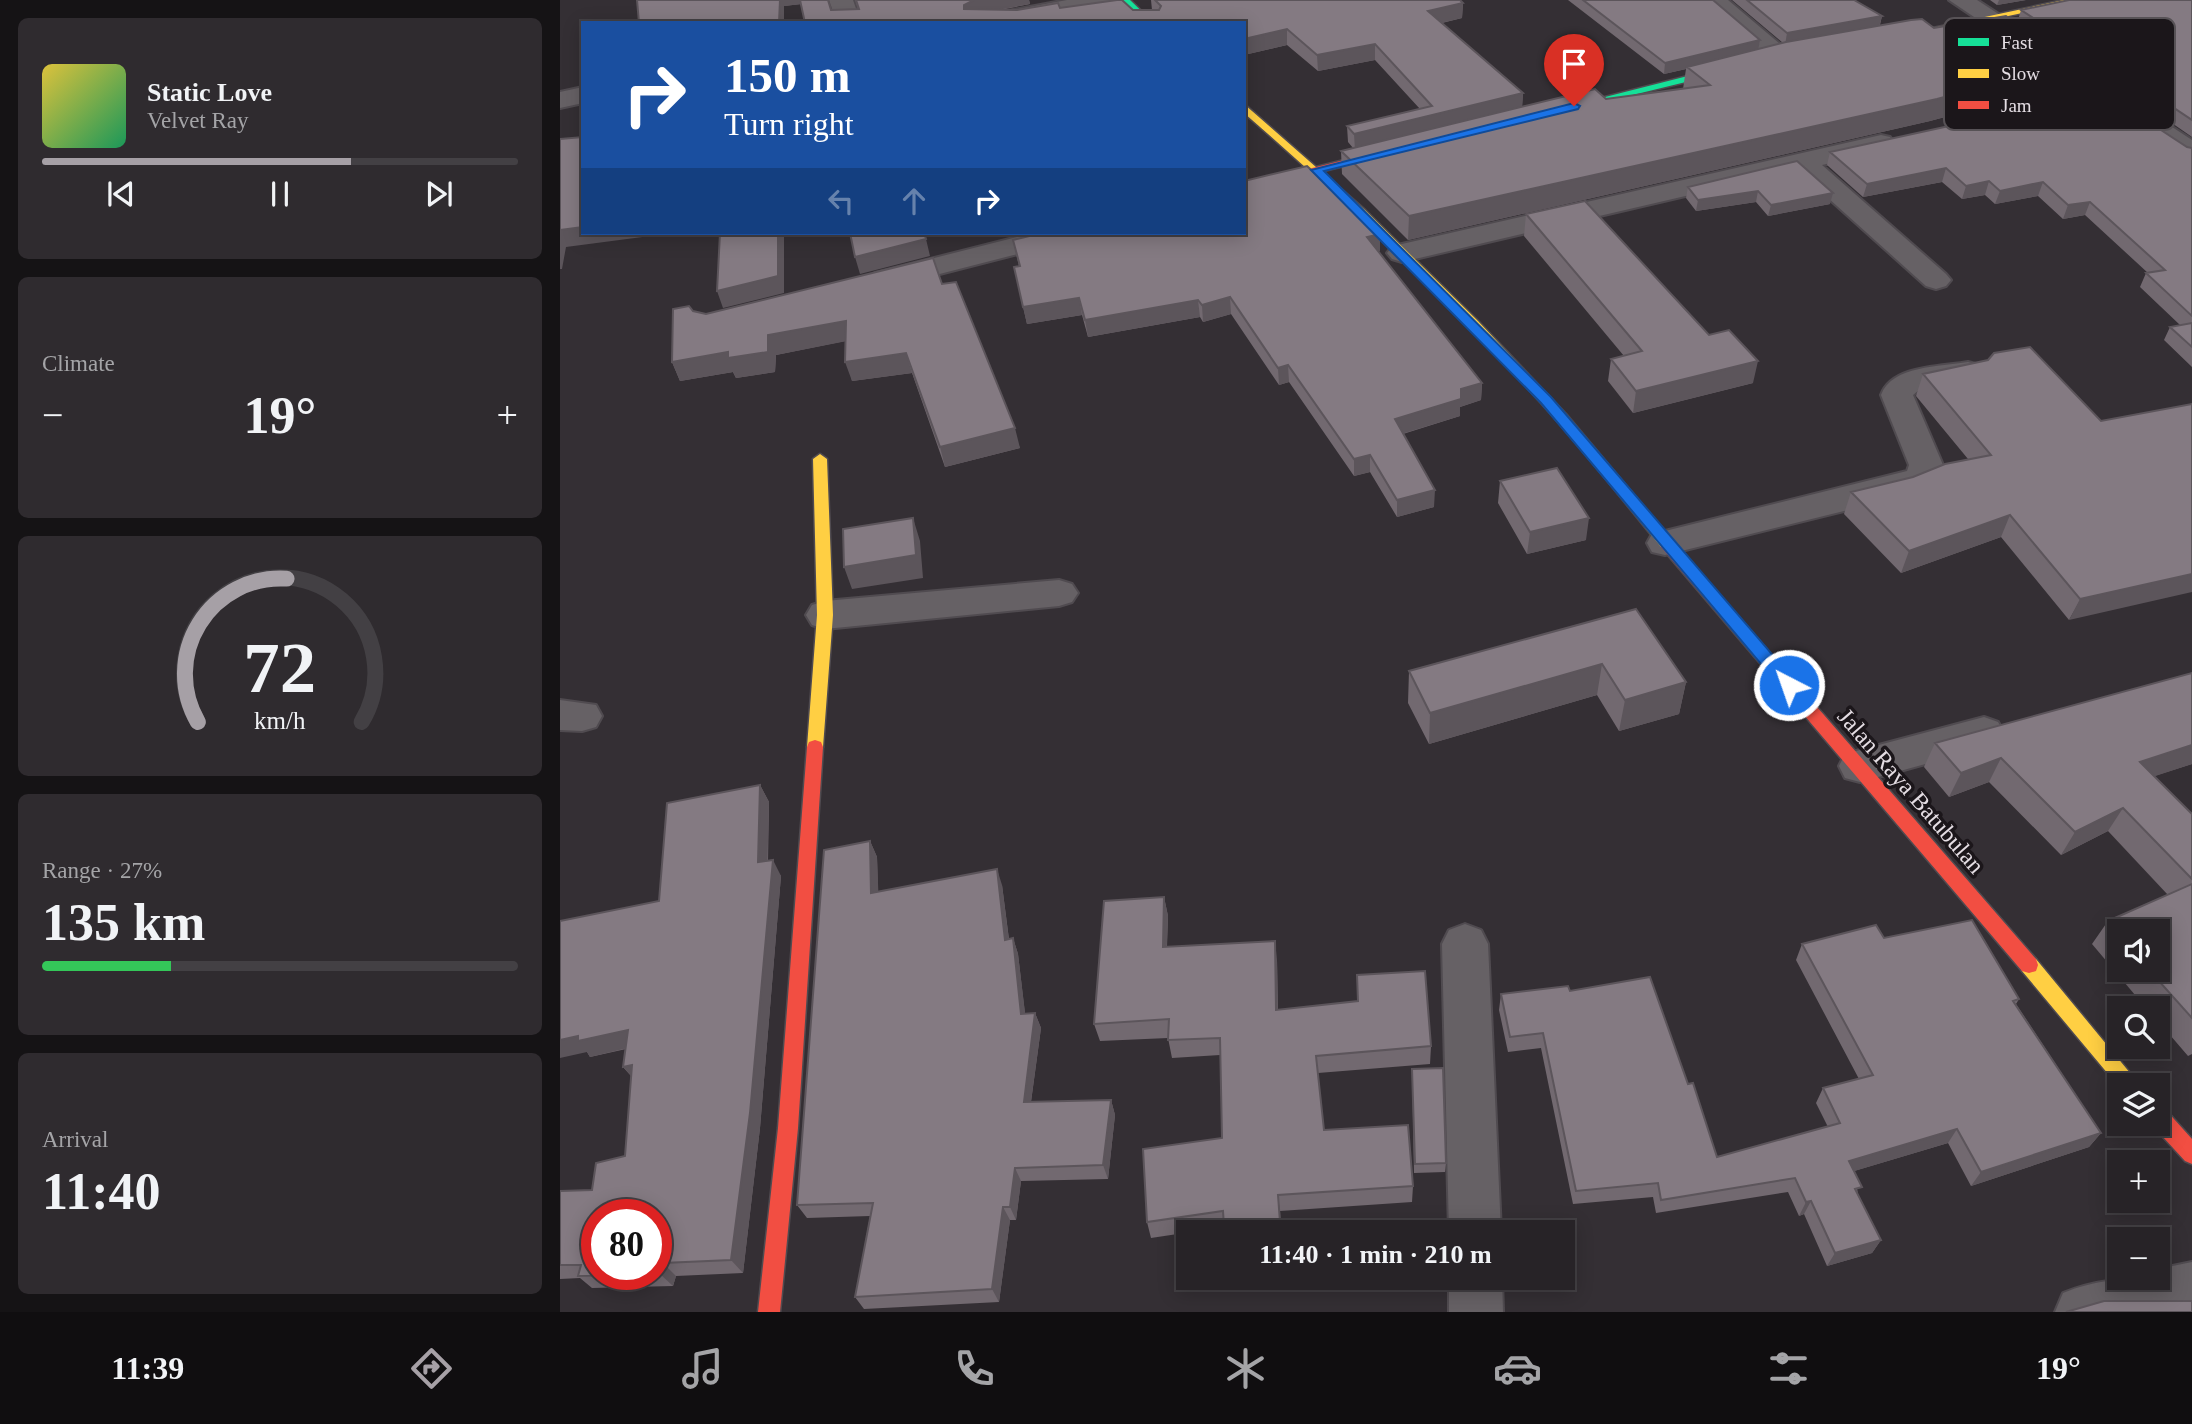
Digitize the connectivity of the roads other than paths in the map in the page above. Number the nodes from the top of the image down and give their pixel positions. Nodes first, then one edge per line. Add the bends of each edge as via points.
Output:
1 (841, 0) edge
2 (1105, 0) edge
3 (1124, 0) edge
4 (1714, 0) edge
5 (1961, 0) edge
6 (2078, 0) edge
7 (1992, 18) joint
8 (848, 21) edge
9 (992, 21) edge
10 (1147, 21) edge
11 (1944, 27) edge
12 (1926, 30) edge
13 (1788, 54) joint
14 (581, 95) edge
15 (560, 100) edge
16 (1246, 109) edge
17 (1541, 115) edge
18 (2168, 130) edge
19 (2163, 131) joint
20 (1909, 137) edge
21 (1407, 148) edge
22 (2192, 152) edge
23 (1802, 161) junction
24 (1317, 170) junction
25 (1246, 188) edge
26 (1058, 235) edge
27 (1402, 253) junction
28 (1936, 280) dead end
29 (857, 286) edge
30 (1968, 372) edge
31 (820, 459) dead end
32 (1665, 543) junction
33 (1059, 593) dead end
34 (825, 615) junction
35 (2019, 723) edge
36 (1860, 766) junction
37 (1465, 944) dead end
38 (2120, 1073) edge
39 (2170, 1129) edge
40 (2192, 1154) edge
41 (1475, 1220) edge
42 (2192, 1289) edge
43 (1476, 1290) edge
44 (769, 1312) edge
45 (1476, 1312) edge
46 (2082, 1312) edge

1 - 8 street
2 - 9 street
3 - 10 main road
4 - 13 street
5 - 7 street
6 - 7 main road
11 - 12 main road
13 - 17 main road
14 - 15 street
16 - 24 main road, Jalan Raya Batubulan
18 - 19 street
19 - 22 street
20 - 23 street
21 - 24 main road
23 - 27 street
23 - 28 street
24 - 25 main road
24 - 27 main road, Jalan Raya Batubulan
26 - 29 street
27 - 32 main road, Jalan Raya Batubulan via 1546,400
30 - 32 street via 1900,387 1897,395 1926,465 1922,478
31 - 34 main road
32 - 36 main road, Jalan Raya Batubulan
33 - 34 street
34 - 44 main road via 788,1128
35 - 36 street
36 - 38 main road, Jalan Raya Batubulan
37 - 41 street
39 - 40 main road
42 - 46 street
43 - 45 street

